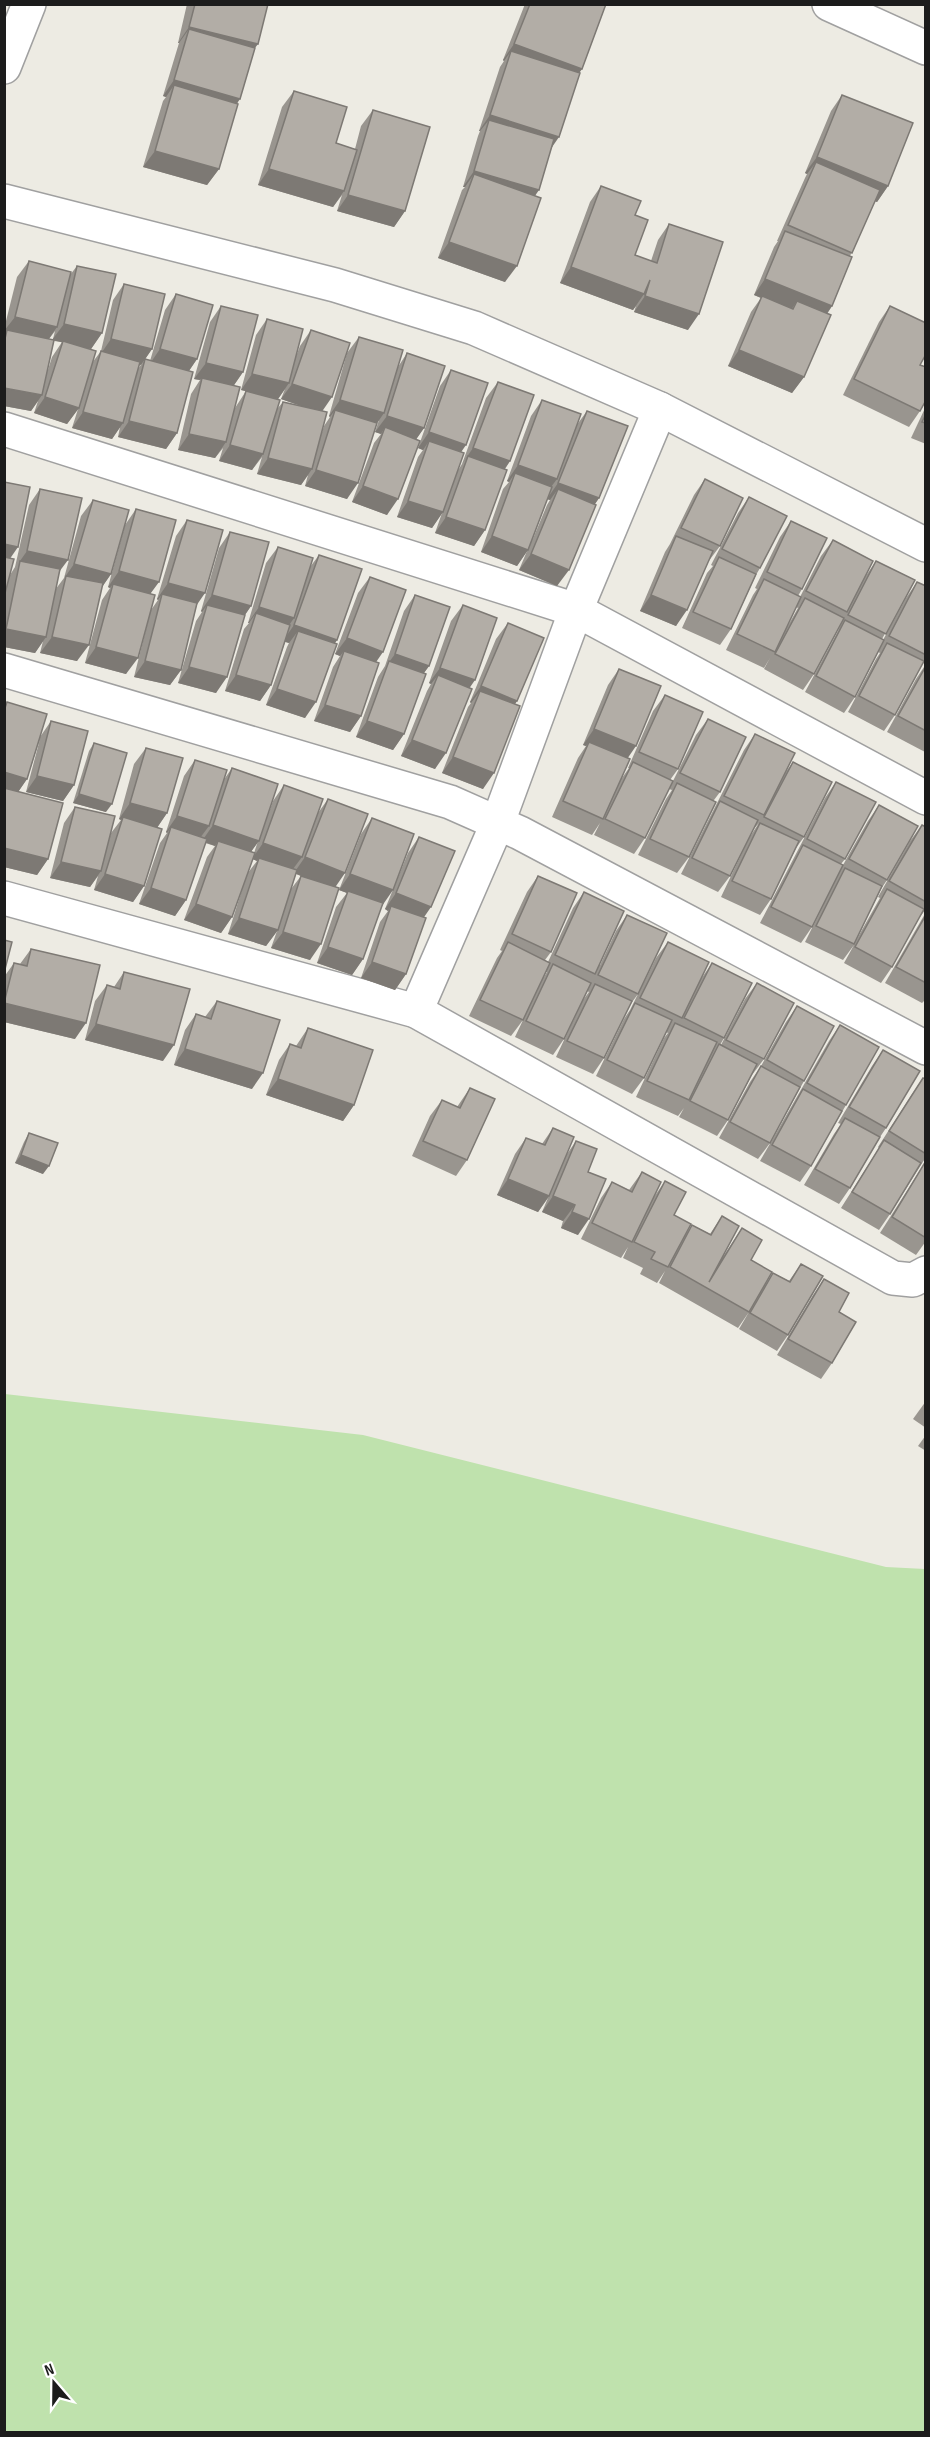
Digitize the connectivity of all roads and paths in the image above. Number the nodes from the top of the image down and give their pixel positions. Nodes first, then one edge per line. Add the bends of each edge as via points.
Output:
1 (29, 4) edge
2 (829, 4) edge
3 (926, 48) edge
4 (4, 67) edge
5 (4, 201) edge
6 (660, 409) junction
7 (4, 429) edge
8 (926, 545) edge
9 (576, 609) junction
10 (4, 670) edge
11 (926, 798) edge
12 (498, 822) junction
13 (4, 898) edge
14 (416, 1011) junction
15 (926, 1048) edge
16 (926, 1274) edge

1 - 4 street
2 - 3 street
5 - 6 street via 334,285 474,328
6 - 8 street
6 - 9 street
7 - 9 street
9 - 11 street
9 - 12 street
10 - 12 street via 450,802
12 - 14 street
12 - 15 street
13 - 14 street
14 - 16 street via 892,1278 914,1280

